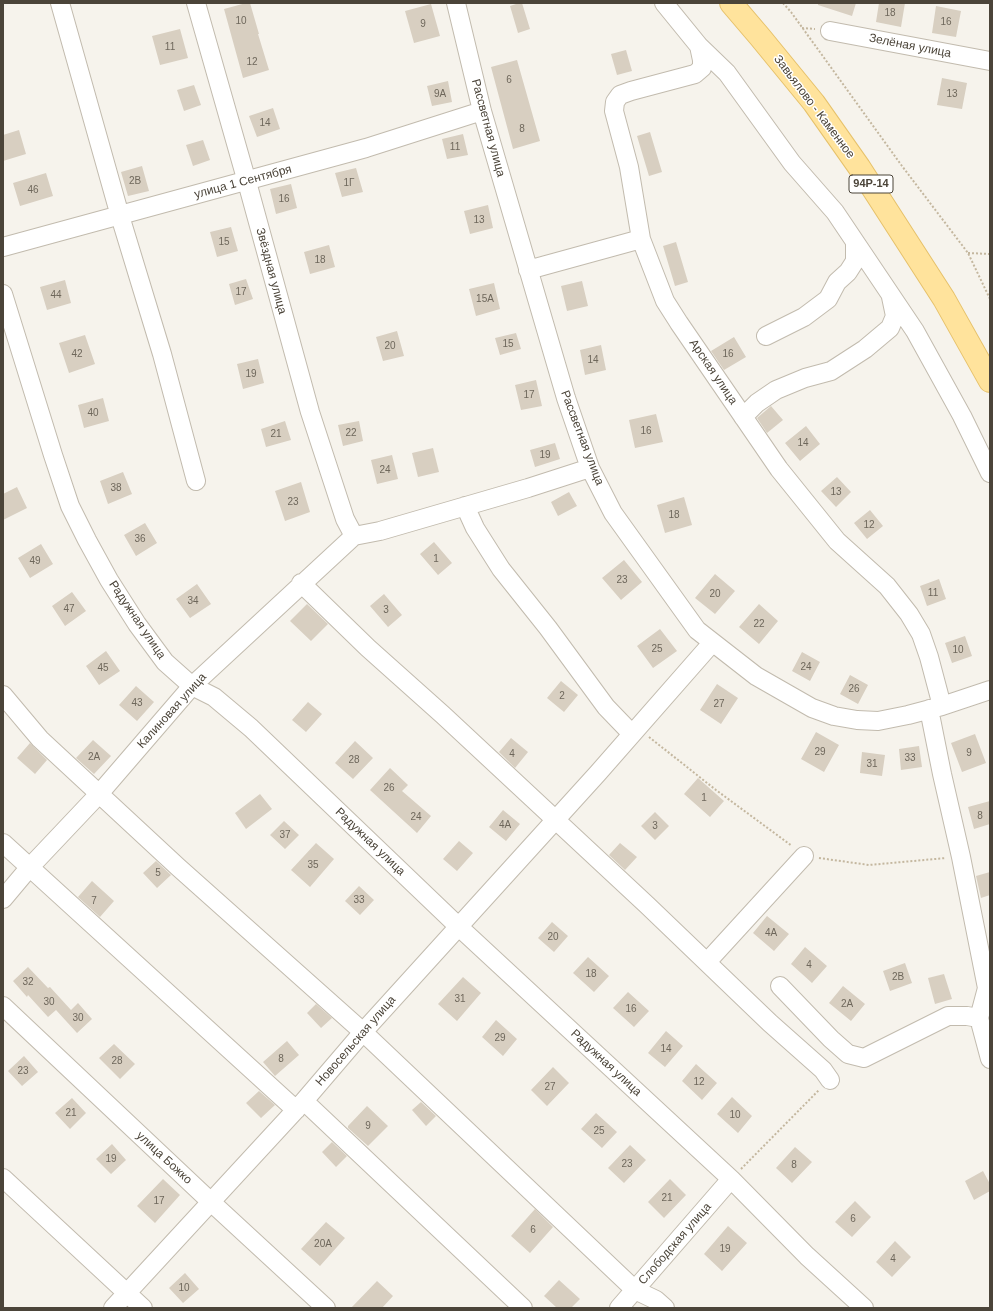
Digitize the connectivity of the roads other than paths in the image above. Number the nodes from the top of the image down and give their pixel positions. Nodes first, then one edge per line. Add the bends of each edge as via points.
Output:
1 (60, 3) edge
2 (196, 3) edge
3 (456, 3) edge
4 (664, 3) edge
5 (730, 3) edge
6 (830, 31) dead end
7 (699, 46) junction
8 (990, 61) edge
9 (482, 111) junction
10 (247, 182) junction
11 (120, 216) junction
12 (641, 238) junction
13 (855, 242) junction
14 (3, 247) edge
15 (528, 270) junction
16 (3, 294) edge
17 (890, 294) junction
18 (766, 336) dead end
19 (990, 381) edge
20 (743, 416) junction
21 (590, 468) junction
22 (990, 473) edge
23 (196, 481) dead end
24 (465, 506) junction
25 (354, 536) junction
26 (302, 583) junction
27 (712, 643) junction
28 (192, 686) junction
29 (990, 690) edge
30 (3, 695) edge
31 (935, 707) junction
32 (634, 732) junction
33 (99, 794) junction
34 (556, 820) junction
35 (3, 843) edge
36 (804, 856) road end
37 (29, 868) junction
38 (3, 899) edge
39 (459, 927) junction
40 (707, 962) junction
41 (780, 986) dead end
42 (3, 1006) edge
43 (984, 1007) edge
44 (363, 1032) junction
45 (990, 1059) edge
46 (830, 1080) road end
47 (300, 1105) junction
48 (3, 1178) edge
49 (731, 1179) junction
50 (211, 1202) junction
51 (635, 1290) junction
52 (127, 1294) junction
53 (113, 1308) edge
54 (143, 1308) edge
55 (326, 1308) edge
56 (523, 1308) edge
57 (619, 1308) edge
58 (665, 1308) edge
59 (864, 1308) edge

1 - 11 street
2 - 10 street, Звёздная улица
3 - 9 street, Рассветная улица
4 - 7 street
5 - 19 main road, Завьялово - Каменное / 94Р-14 via 814,104 859,167 944,299
6 - 8 street, Зелёная улица
7 - 12 street, Арская улица via 702,68 695,74 620,95 615,102 614,111 628,167
7 - 13 street via 726,73 792,164 835,212
9 - 10 street, улица 1 Сентября
9 - 15 street, Рассветная улица
10 - 11 street, улица 1 Сентября
10 - 25 street, Звёздная улица via 310,412 345,519
11 - 14 street, улица 1 Сентября
11 - 23 street via 162,354
12 - 15 street
12 - 20 street, Арская улица via 665,301
13 - 17 street
13 - 18 street via 855,261 837,282 828,299 804,317
15 - 21 street, Рассветная улица
16 - 28 street, Радужная улица via 53,455 74,512 109,580 137,624 165,662
17 - 20 street via 895,316 890,328 831,371 776,390
17 - 22 street via 915,331
20 - 31 street, Арская улица via 780,469 837,540 887,586 910,614 929,657
21 - 24 street
21 - 27 street, Рассветная улица via 613,513 697,630
24 - 25 street
24 - 32 street via 475,528 501,569 606,707
25 - 26 street, Калиновая улица
26 - 28 street, Калиновая улица
26 - 34 street via 368,648
27 - 31 street, Рассветная улица via 756,676 812,708 834,716 878,721
27 - 32 street, Новосельская улица
28 - 33 street, Калиновая улица
28 - 39 street, Радужная улица via 214,697 251,728
29 - 31 street, Рассветная улица
30 - 33 street via 40,739
31 - 43 street, Арская улица via 942,774 987,988
32 - 34 street, Новосельская улица
33 - 37 street, Калиновая улица
33 - 44 street
34 - 39 street, Новосельская улица
34 - 40 street
35 - 37 street
36 - 40 street
37 - 38 street, Калиновая улица
37 - 47 street
39 - 44 street, Новосельская улица
39 - 49 street, Радужная улица
40 - 46 street via 823,1070
41 - 43 street via 848,1054 864,1058 948,1016 967,1016
42 - 50 street, улица Божко
43 - 45 street
44 - 47 street, Новосельская улица
44 - 51 street
47 - 50 street, Новосельская улица
47 - 56 street
48 - 52 street
49 - 51 street, Слободская улица
49 - 59 street, Радужная улица via 807,1256
50 - 52 street, Новосельская улица
50 - 55 street, улица Божко
51 - 57 street, Слободская улица
51 - 58 street via 656,1300
52 - 53 street, Новосельская улица
52 - 54 street

